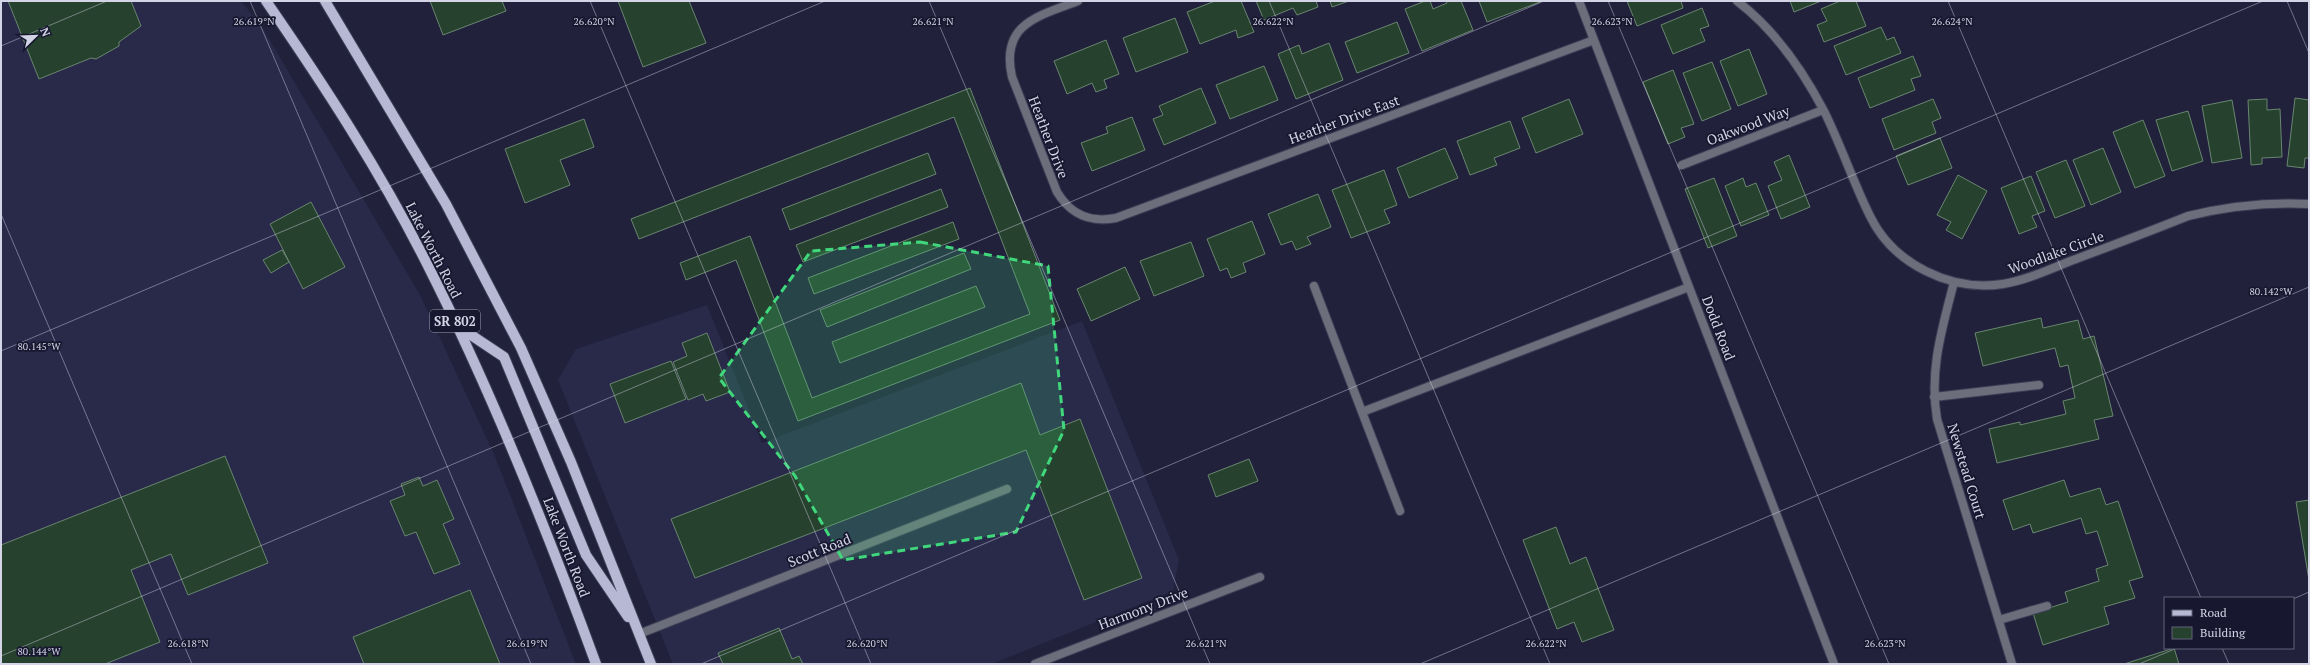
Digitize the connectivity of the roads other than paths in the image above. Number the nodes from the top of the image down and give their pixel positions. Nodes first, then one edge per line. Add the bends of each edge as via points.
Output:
1 (266, 1) edge
2 (325, 1) edge
3 (1078, 1) edge
4 (1579, 1) edge
5 (1737, 1) edge
6 (1594, 40) junction
7 (1823, 110) junction
8 (1682, 165) dead end
9 (2309, 204) edge
10 (1103, 220) joint
11 (1954, 282) junction
12 (1314, 286) dead end
13 (1689, 287) junction
14 (457, 326) junction
15 (2039, 385) dead end
16 (1934, 397) junction
17 (1362, 412) junction
18 (1007, 489) dead end
19 (1400, 511) dead end
20 (1260, 577) dead end
21 (2047, 606) dead end
22 (1999, 620) junction
23 (639, 634) junction
24 (596, 664) edge
25 (651, 664) edge
26 (1035, 664) edge
27 (1834, 664) edge
28 (2012, 664) edge

1 - 14 main road, Lake Worth Road / SR 802 via 375,169 426,261
2 - 23 main road, SR 802 via 446,204 521,348 573,468
3 - 10 street, Heather Drive via 1036,16 1024,24 1010,49 1009,64 1057,192 1064,204 1075,214 1088,219
4 - 6 street, Dodd Road
5 - 7 street, Woodlake Circle via 1767,28 1788,54
6 - 10 street, Heather Drive East via 1124,215
6 - 13 street, Dodd Road
7 - 8 street, Oakwood Way
7 - 11 street, Woodlake Circle via 1878,229 1897,252 1921,269
9 - 11 street, Woodlake Circle via 2268,202 2215,209 2188,216 2016,281 1987,285
11 - 16 street, Newstead Court via 1935,363
12 - 17 street
13 - 17 street
13 - 27 street, Dodd Road
14 - 23 main road via 504,357 586,555
14 - 24 main road, Lake Worth Road / SR 802 via 485,383 528,483
15 - 16 street
16 - 22 street, Newstead Court via 1937,419
17 - 19 street
18 - 23 street, Scott Road
20 - 26 street, Harmony Drive
21 - 22 street
22 - 28 street, Newstead Court
23 - 25 main road, SR 802

